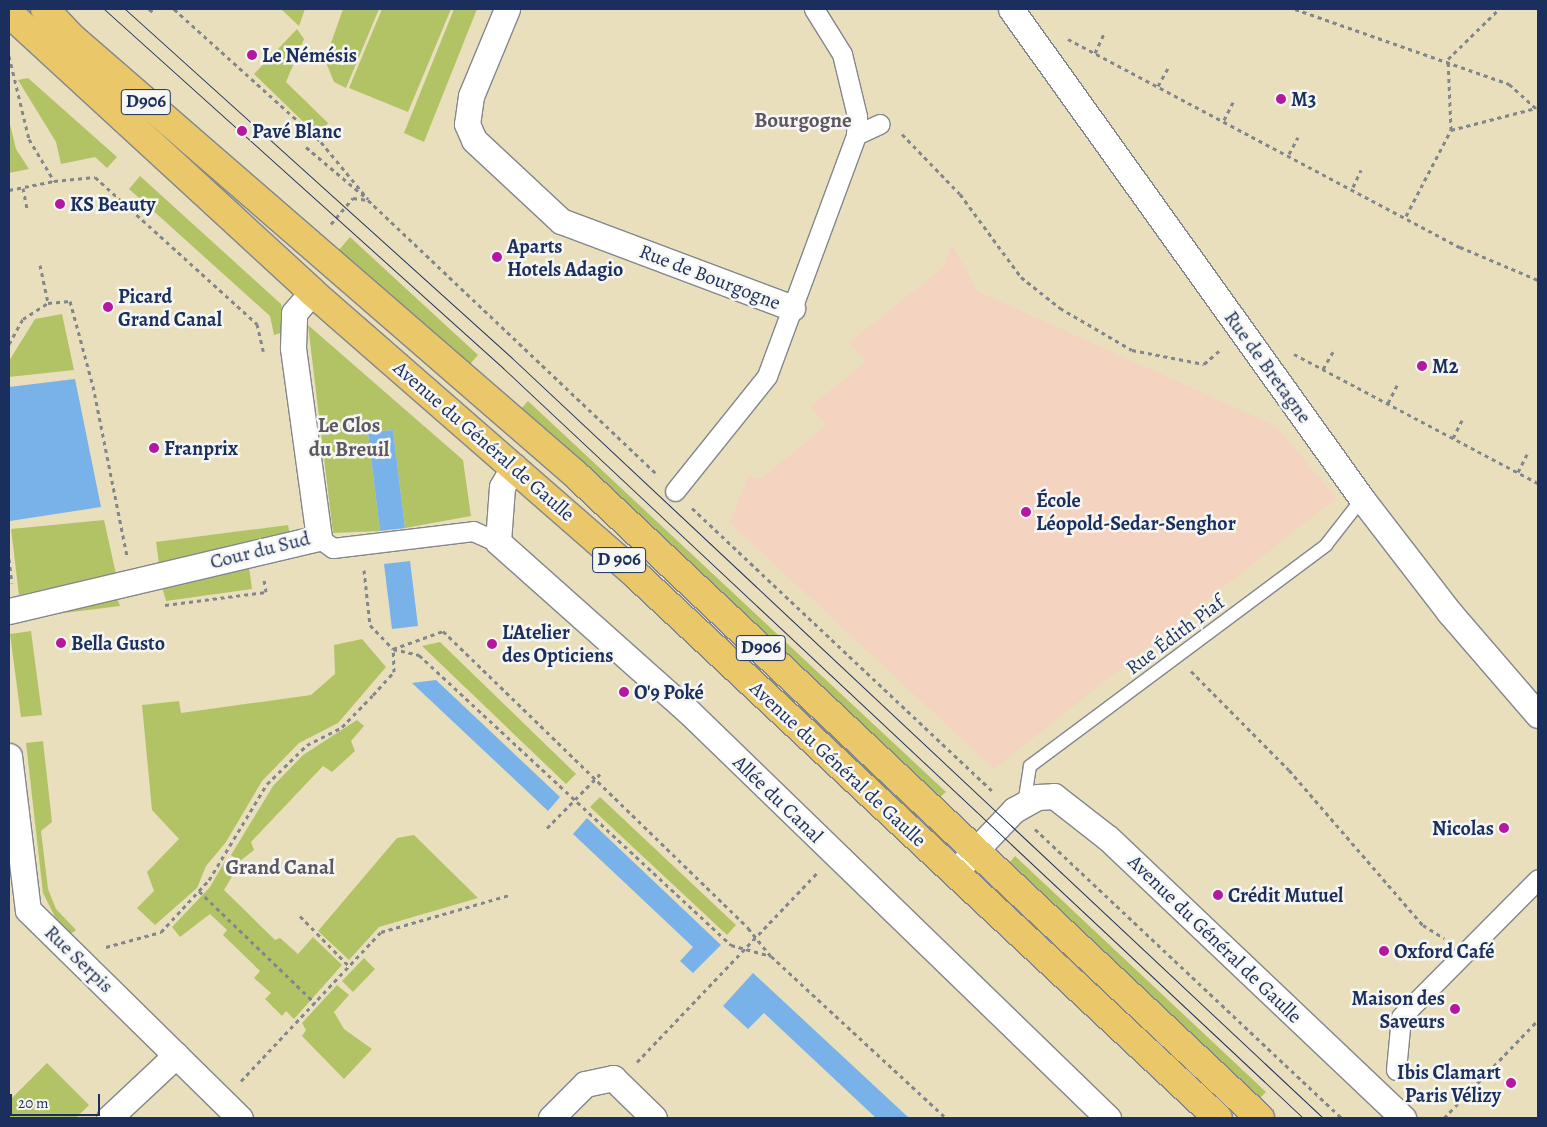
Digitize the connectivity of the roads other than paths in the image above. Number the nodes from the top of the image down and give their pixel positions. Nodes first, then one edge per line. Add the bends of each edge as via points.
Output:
1 (45, 9) edge
2 (507, 9) edge
3 (814, 9) edge
4 (1011, 9) edge
5 (9, 13) edge
6 (880, 124) road end
7 (856, 135) junction
8 (312, 292) junction
9 (792, 308) junction
10 (514, 466) junction
11 (675, 491) road end
12 (1362, 499) junction
13 (319, 538) junction
14 (498, 542) junction
15 (11, 602) edge
16 (1538, 715) edge
17 (9, 756) edge
18 (1019, 807) junction
19 (976, 850) junction
20 (954, 874) junction
21 (1538, 879) edge
22 (176, 1055) junction
23 (1396, 1070) dead end
24 (109, 1118) edge
25 (240, 1118) edge
26 (551, 1118) edge
27 (654, 1118) edge
28 (1108, 1118) edge
29 (1218, 1118) edge
30 (1260, 1118) edge
31 (1403, 1118) edge

1 - 19 main road, Avenue du Général de Gaulle / D906 via 69,35 576,474
2 - 9 street, Rue de Bourgogne via 471,96 467,124 474,140 561,221
3 - 7 street via 842,54 857,116
4 - 12 street, Rue de Bretagne
5 - 8 main road, Avenue du Général de Gaulle / D 906
6 - 7 street
7 - 9 street
8 - 10 main road, Avenue du Général de Gaulle / D 906
8 - 13 street, Cour du Sud via 294,313 294,348
9 - 11 street via 766,376
10 - 14 street via 502,487
10 - 20 main road, Avenue du Général de Gaulle / D 906
12 - 16 street, Rue de Bretagne via 1449,612
12 - 18 lane, Rue Édith Piaf via 1326,545 1030,766
13 - 14 street via 333,548 473,530
13 - 15 street, Cour du Sud via 131,580
14 - 28 street, Allée du Canal via 688,711
17 - 22 street, Rue Serpis via 28,910
18 - 19 street
18 - 31 street, Avenue du Général de Gaulle via 1054,796 1087,818
19 - 20 street
19 - 30 main road, Avenue du Général de Gaulle / D906
20 - 29 main road, Avenue du Général de Gaulle / D 906
21 - 23 street via 1400,1017
22 - 24 street
22 - 25 street, Rue Serpis
26 - 27 street via 585,1084 613,1078

